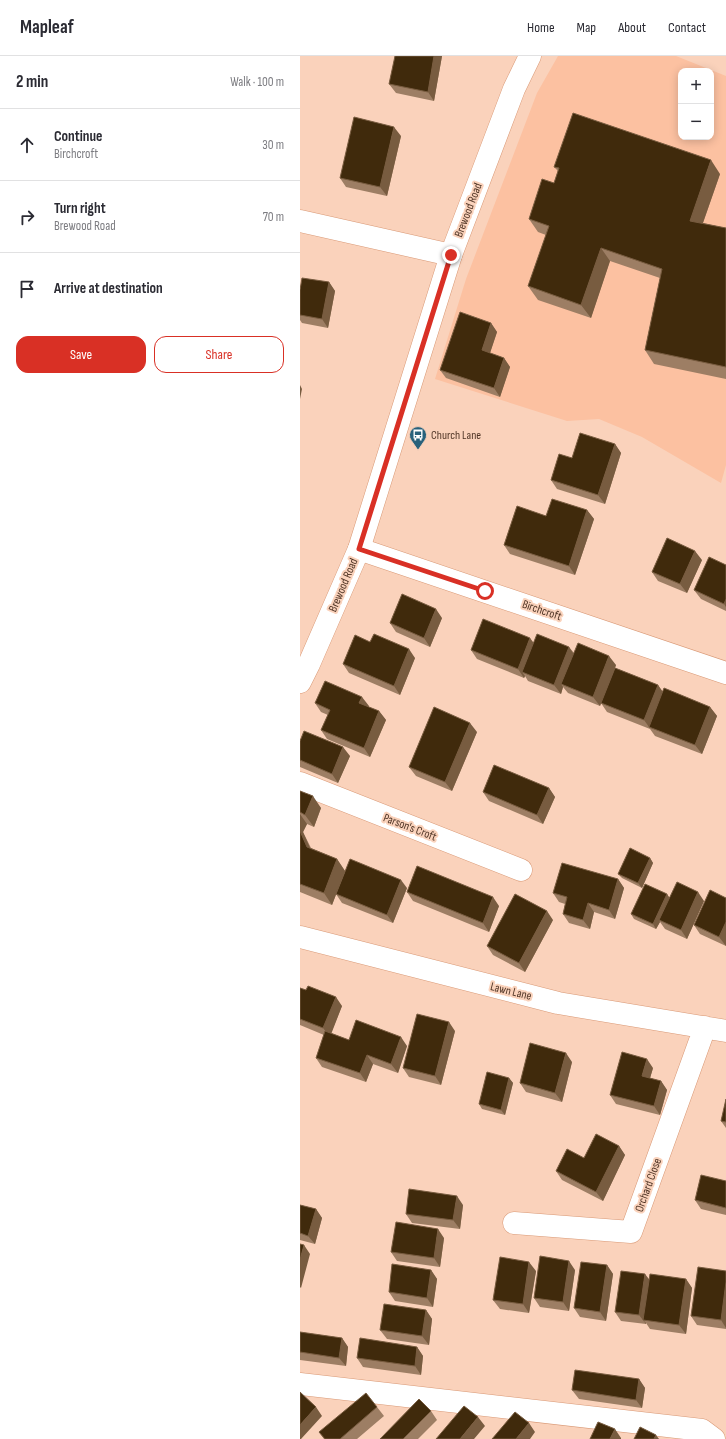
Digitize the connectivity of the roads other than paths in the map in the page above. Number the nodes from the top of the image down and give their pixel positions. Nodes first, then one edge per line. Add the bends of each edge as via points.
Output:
1 (530, 56) edge
2 (300, 221) edge
3 (451, 255) junction
4 (359, 549) junction
5 (726, 673) edge
6 (300, 682) edge
7 (300, 783) edge
8 (521, 870) dead end
9 (300, 937) edge
10 (705, 1027) junction
11 (726, 1031) edge
12 (514, 1223) dead end
13 (300, 1384) edge
14 (714, 1439) edge

1 - 3 street, Brewood Road via 514,89
2 - 3 street
3 - 4 street, Brewood Road
4 - 5 street, Birchcroft
4 - 6 street, Brewood Road
7 - 8 street, Parson's Croft
9 - 10 street, Lawn Lane via 558,1003
10 - 11 street, Lawn Lane
10 - 12 street, Orchard Close via 631,1232
13 - 14 street via 702,1430

